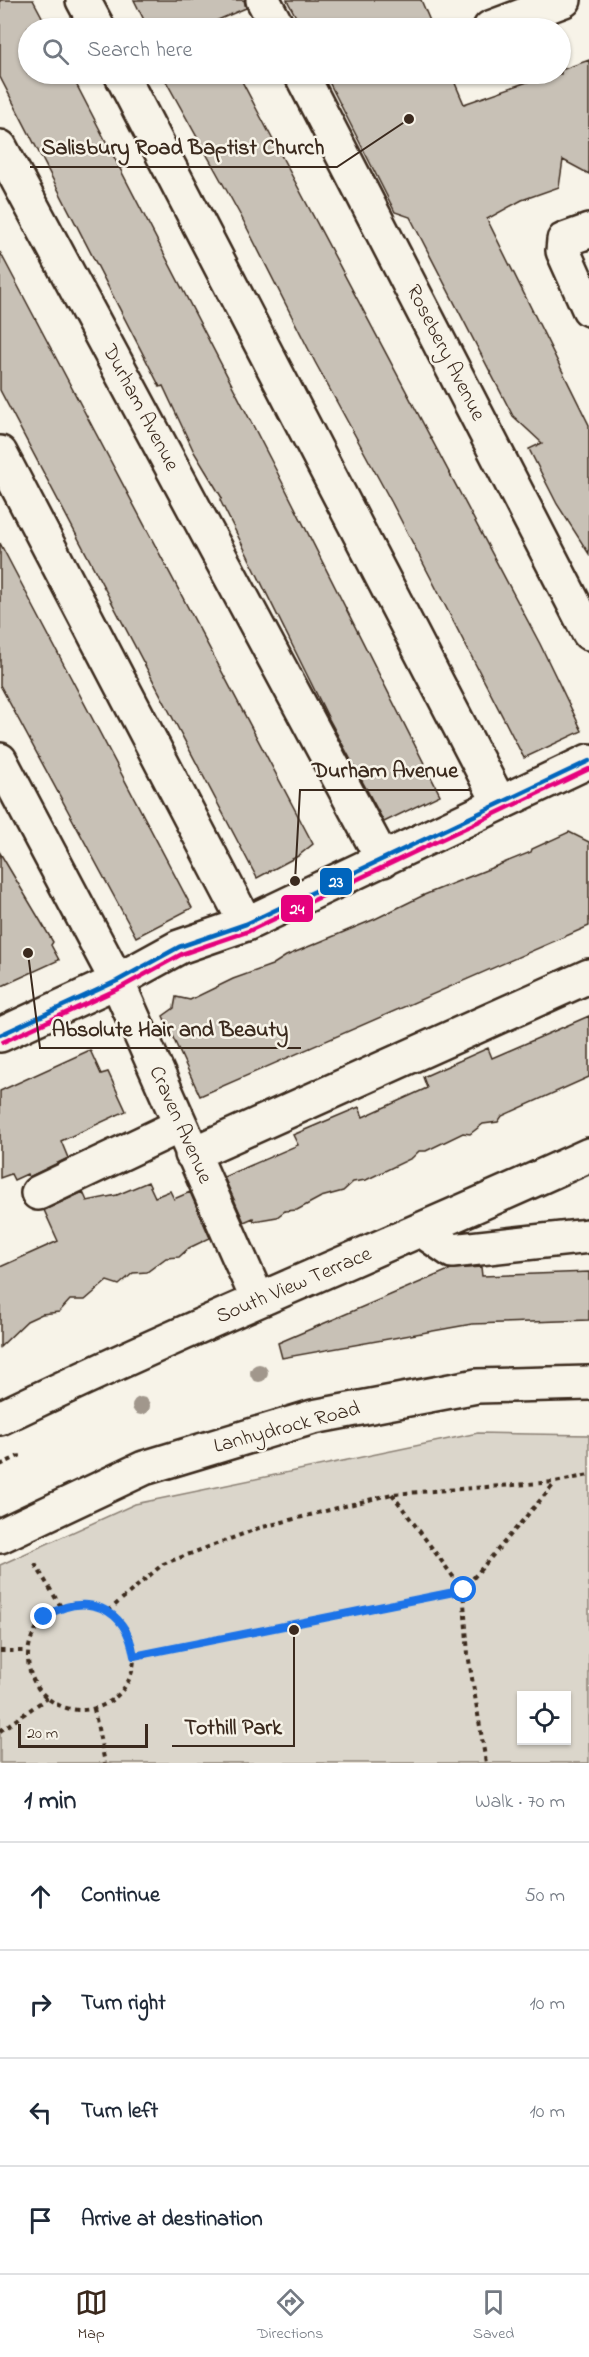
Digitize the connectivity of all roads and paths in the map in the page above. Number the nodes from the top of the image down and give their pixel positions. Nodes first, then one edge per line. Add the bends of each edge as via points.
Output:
1 (83, 0) edge
2 (263, 0) edge
3 (564, 0) edge
4 (93, 18) edge
5 (273, 18) edge
6 (516, 18) edge
7 (126, 84) edge
8 (306, 84) edge
9 (0, 147) edge
10 (576, 235) edge
11 (589, 309) edge
12 (0, 453) edge
13 (589, 633) edge
14 (0, 760) edge
15 (589, 761) edge
16 (499, 802) junction
17 (383, 860) junction
18 (246, 924) junction
19 (589, 976) edge
20 (117, 981) junction
21 (0, 1035) edge
22 (185, 1140) junction
23 (589, 1155) edge
24 (38, 1193) dead end
25 (423, 1231) junction
26 (589, 1236) edge
27 (258, 1300) junction
28 (589, 1383) edge
29 (0, 1418) edge
30 (19, 1456) dead end
31 (0, 1465) edge
32 (589, 1475) edge
33 (555, 1482) junction
34 (392, 1494) junction
35 (0, 1536) edge
36 (44, 1580) dead end
37 (464, 1590) junction
38 (61, 1607) junction
39 (108, 1611) junction
40 (0, 1651) edge
41 (27, 1651) junction
42 (134, 1656) junction
43 (47, 1698) junction
44 (94, 1709) junction
45 (0, 1731) edge
46 (105, 1763) edge
47 (486, 1763) edge

1 - 4 street
2 - 5 street
3 - 6 street
7 - 16 street
8 - 13 street, Rosebery Avenue
9 - 17 street, Durham Avenue
10 - 11 street via 563,251
12 - 18 street
14 - 20 street, Craven Avenue
15 - 16 street
16 - 17 street
17 - 18 street
18 - 20 street via 179,947
19 - 22 street
20 - 21 street
20 - 22 street, Craven Avenue
22 - 24 street
22 - 27 street, Craven Avenue
23 - 25 street, South View Terrace
25 - 26 street via 452,1251
25 - 27 street, South View Terrace
27 - 29 street, South View Terrace
28 - 35 street, Lanhydrock Road via 477,1386 313,1417 144,1468
30 - 31 path
32 - 33 path
33 - 34 path
33 - 37 path
34 - 37 path
34 - 39 path via 259,1528 163,1564
36 - 38 path
37 - 42 path
37 - 47 path via 468,1654
38 - 39 path via 77,1603
38 - 41 path via 44,1617 33,1632
39 - 42 path via 131,1638
40 - 41 path
41 - 43 path via 28,1669
42 - 44 path via 128,1684 107,1704
43 - 44 path via 77,1711
43 - 45 path
44 - 46 path

